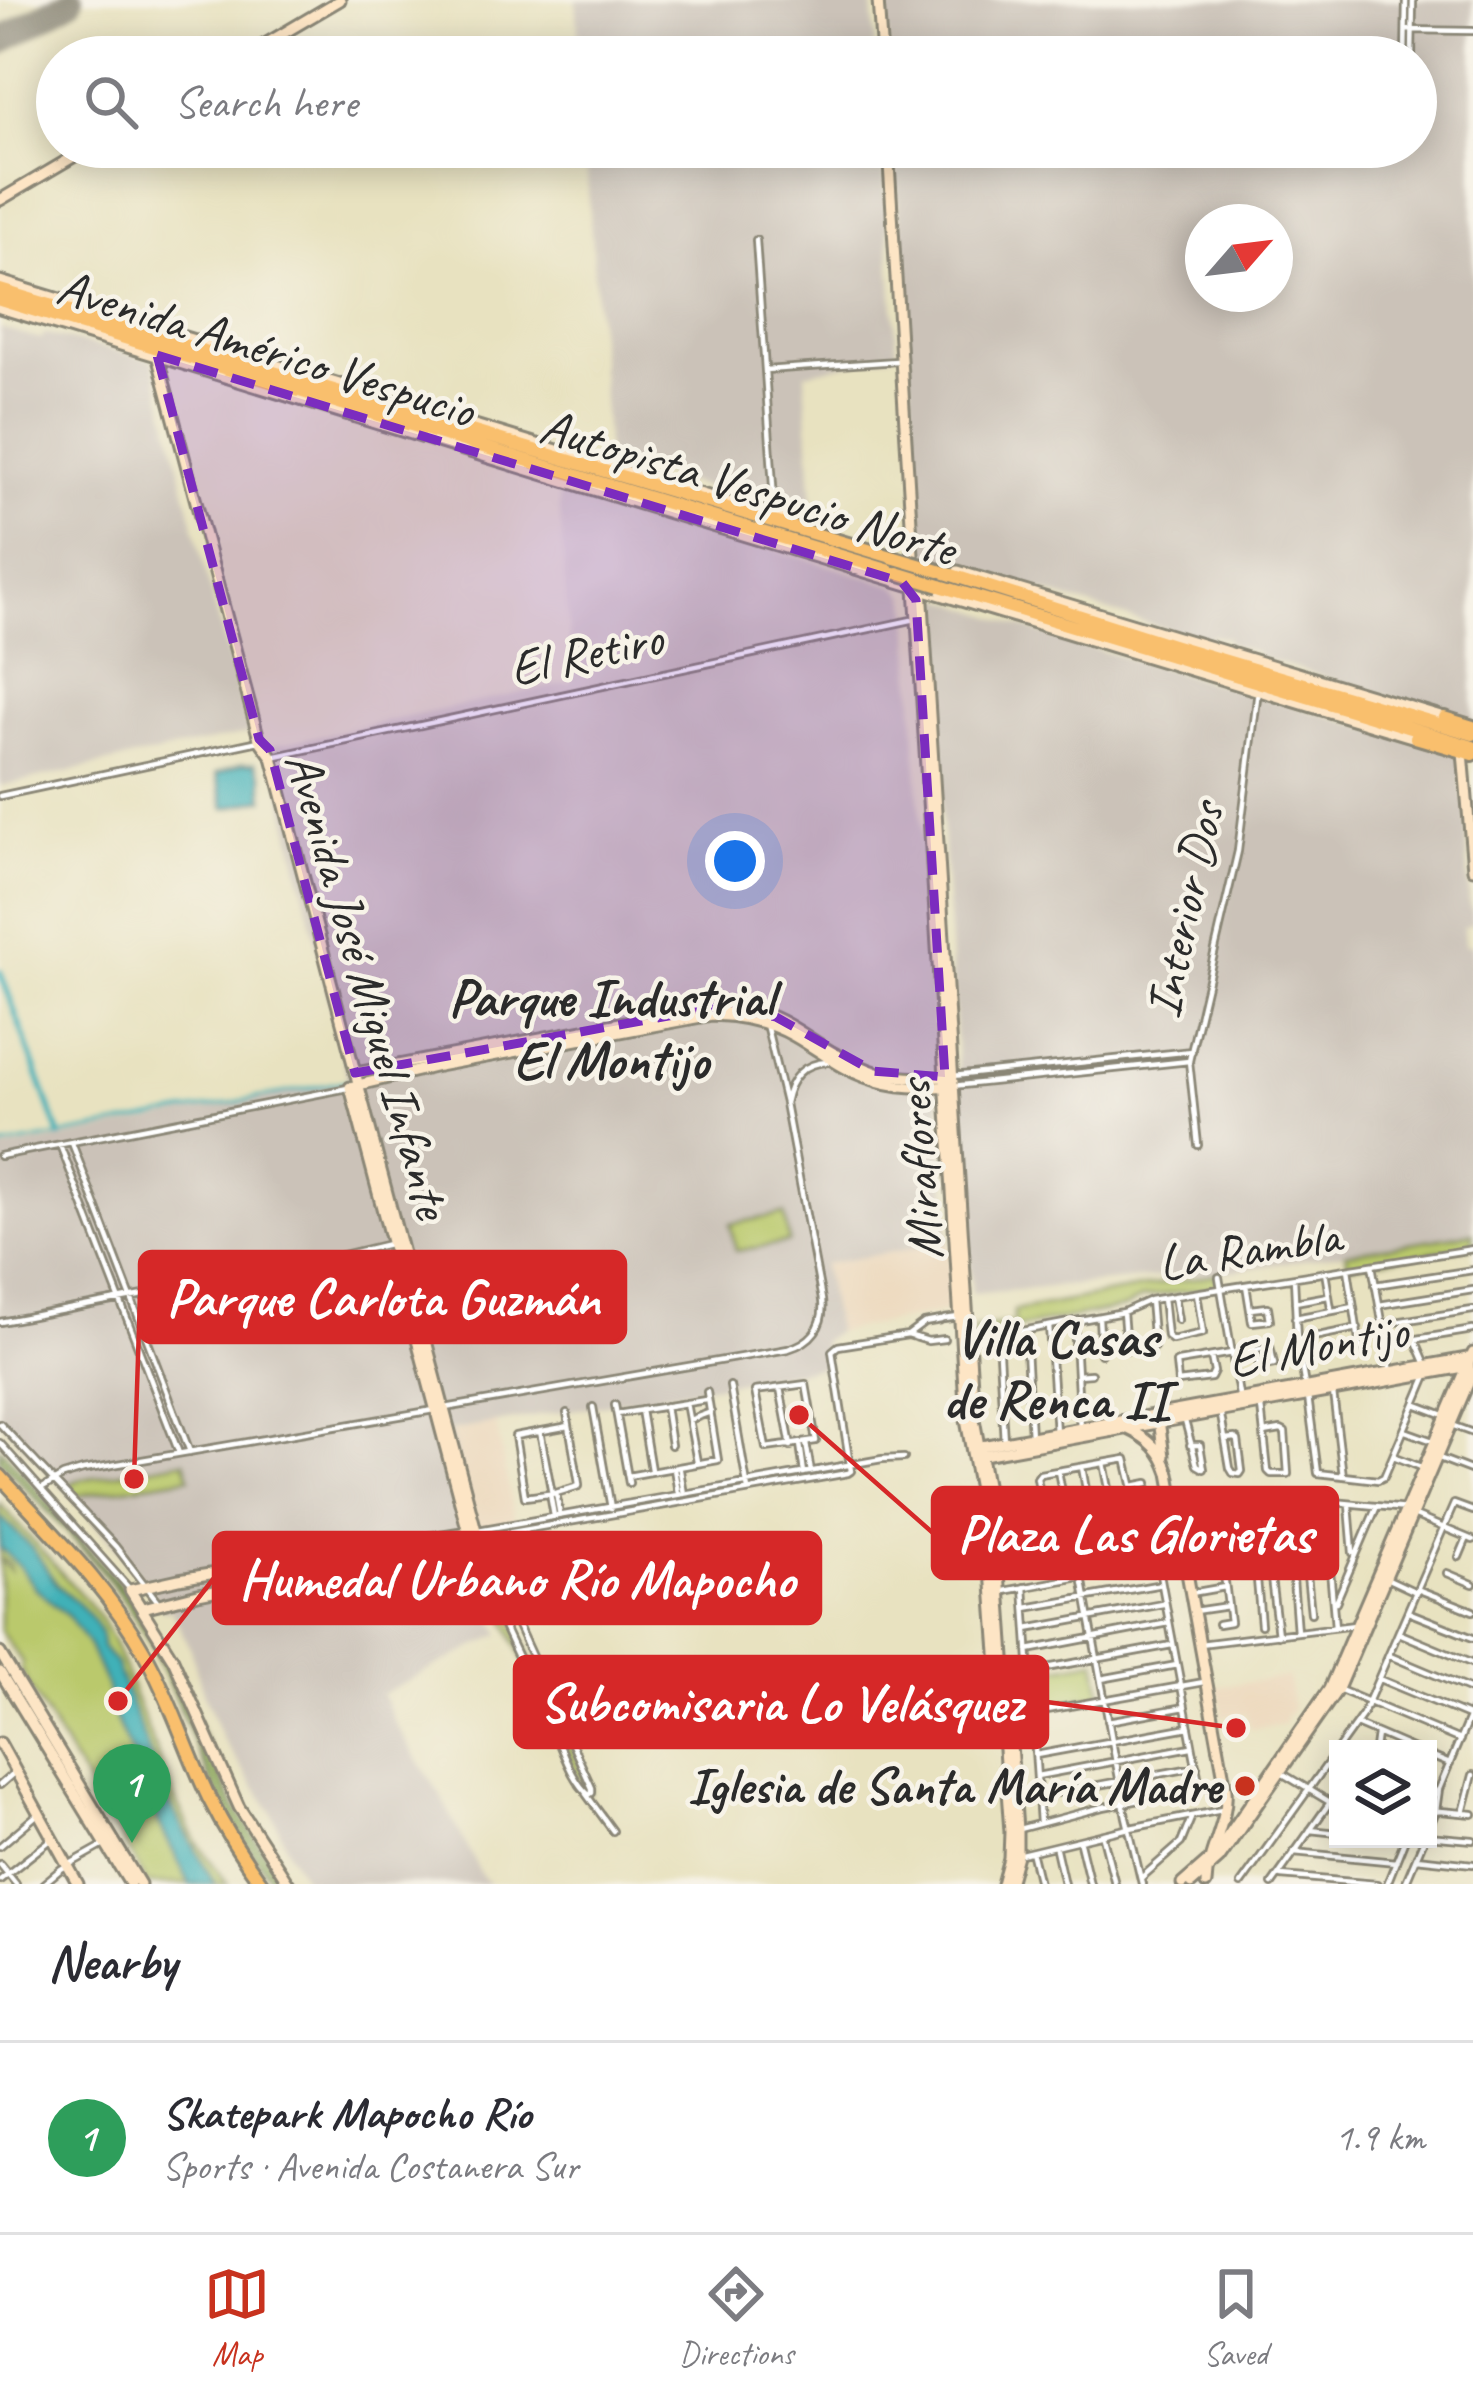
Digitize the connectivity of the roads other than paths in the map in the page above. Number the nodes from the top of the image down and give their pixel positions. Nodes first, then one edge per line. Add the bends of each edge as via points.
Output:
1 (340, 0) edge
2 (878, 0) edge
3 (1410, 0) edge
4 (1409, 30) junction
5 (1473, 31) edge
6 (279, 36) edge
7 (881, 36) edge
8 (1409, 36) edge
9 (54, 168) edge
10 (889, 168) edge
11 (0, 200) edge
12 (756, 240) dead end
13 (0, 281) edge
14 (0, 299) edge
15 (240, 353) junction
16 (158, 356) junction
17 (902, 360) junction
18 (765, 370) junction
19 (296, 379) junction
20 (560, 465) junction
21 (613, 466) junction
22 (623, 499) junction
23 (776, 516) junction
24 (913, 520) junction
25 (911, 539) junction
26 (897, 556) junction
27 (916, 559) junction
28 (936, 567) junction
29 (900, 578) junction
30 (918, 587) junction
31 (938, 589) junction
32 (919, 602) junction
33 (916, 619) junction
34 (1145, 627) junction
35 (1118, 647) junction
36 (1195, 657) junction
37 (1258, 690) junction
38 (1390, 710) junction
39 (1363, 713) junction
40 (1444, 717) junction
41 (1473, 730) edge
42 (1415, 738) junction
43 (260, 741) junction
44 (1470, 751) edge
45 (272, 757) junction
46 (0, 796) edge
47 (1473, 869) edge
48 (943, 992) junction
49 (658, 1020) junction
50 (766, 1023) junction
51 (1192, 1051) junction
52 (1190, 1061) junction
53 (836, 1063) junction
54 (949, 1081) junction
55 (355, 1082) junction
56 (930, 1082) junction
57 (785, 1103) junction
58 (362, 1114) junction
59 (72, 1143) junction
60 (60, 1145) junction
61 (1198, 1145) dead end
62 (0, 1156) edge
63 (957, 1215) junction
64 (102, 1220) junction
65 (90, 1225) junction
66 (392, 1244) junction
67 (1473, 1250) edge
68 (1372, 1265) junction
69 (1348, 1269) junction
70 (1473, 1270) edge
71 (1325, 1272) junction
72 (1220, 1277) dead end
73 (1294, 1277) junction
74 (1246, 1285) junction
75 (1376, 1286) junction
76 (1221, 1289) junction
77 (1473, 1290) edge
78 (1197, 1292) junction
79 (1174, 1296) junction
80 (1328, 1296) junction
81 (131, 1298) junction
82 (1163, 1298) junction
83 (119, 1300) junction
84 (1150, 1300) junction
85 (1295, 1302) junction
86 (1379, 1305) junction
87 (1354, 1307) junction
88 (1250, 1309) junction
89 (1473, 1310) edge
90 (1331, 1311) junction
91 (1124, 1312) junction
92 (959, 1317) junction
93 (1099, 1317) junction
94 (1295, 1318) junction
95 (1178, 1320) dead end
96 (0, 1322) edge
97 (1074, 1322) junction
98 (1382, 1324) junction
99 (1049, 1326) junction
100 (1358, 1328) junction
101 (1024, 1330) junction
102 (1473, 1330) edge
103 (908, 1335) junction
104 (998, 1336) junction
105 (421, 1339) junction
106 (965, 1339) junction
107 (1297, 1340) junction
108 (1415, 1340) junction
109 (1386, 1344) junction
110 (1154, 1347) dead end
111 (1256, 1349) dead end
112 (1126, 1350) dead end
113 (1232, 1353) junction
114 (1101, 1354) dead end
115 (1211, 1357) junction
116 (1300, 1361) junction
117 (1472, 1361) edge
118 (1427, 1369) junction
119 (1091, 1374) dead end
120 (1077, 1375) junction
121 (1392, 1376) junction
122 (161, 1377) junction
123 (151, 1381) junction
124 (730, 1386) dead end
125 (780, 1388) junction
126 (1333, 1390) junction
127 (1306, 1391) junction
128 (1261, 1399) junction
129 (686, 1403) junction
130 (1242, 1403) junction
131 (1415, 1404) junction
132 (615, 1405) dead end
133 (665, 1406) junction
134 (593, 1407) dead end
135 (1220, 1407) junction
136 (440, 1409) junction
137 (640, 1410) junction
138 (711, 1412) junction
139 (567, 1413) dead end
140 (1183, 1413) junction
141 (617, 1414) junction
142 (1159, 1418) junction
143 (689, 1420) junction
144 (1449, 1420) junction
145 (0, 1424) edge
146 (1106, 1424) junction
147 (569, 1426) junction
148 (1080, 1429) junction
149 (1126, 1429) junction
150 (540, 1431) junction
151 (1405, 1431) junction
152 (1055, 1433) junction
153 (1264, 1433) junction
154 (1473, 1433) edge
155 (1031, 1438) junction
156 (1225, 1439) junction
157 (1004, 1442) junction
158 (1436, 1442) junction
159 (0, 1443) edge
160 (671, 1444) dead end
161 (803, 1444) junction
162 (1190, 1445) dead end
163 (791, 1446) junction
164 (190, 1452) junction
165 (975, 1452) junction
166 (179, 1454) junction
167 (1394, 1456) junction
168 (1434, 1456) junction
169 (904, 1458) dead end
170 (1164, 1459) junction
171 (1105, 1462) junction
172 (698, 1465) junction
173 (850, 1465) junction
174 (1082, 1467) junction
175 (1425, 1468) junction
176 (677, 1469) junction
177 (1058, 1471) junction
178 (1473, 1471) edge
179 (651, 1472) junction
180 (808, 1473) junction
181 (0, 1476) edge
182 (1343, 1476) junction
183 (54, 1480) junction
184 (1148, 1483) dead end
185 (0, 1486) edge
186 (1133, 1486) junction
187 (748, 1487) junction
188 (41, 1489) junction
189 (1016, 1490) dead end
190 (552, 1494) junction
191 (681, 1494) junction
192 (1418, 1494) junction
193 (1224, 1497) junction
194 (1248, 1498) junction
195 (1271, 1499) junction
196 (1313, 1500) dead end
197 (1324, 1501) junction
198 (1174, 1502) junction
199 (1348, 1503) junction
200 (1376, 1506) junction
201 (1138, 1509) junction
202 (611, 1510) junction
203 (1473, 1511) edge
204 (1410, 1512) junction
205 (1114, 1514) junction
206 (557, 1516) junction
207 (1091, 1518) junction
208 (1070, 1522) junction
209 (1202, 1524) junction
210 (1047, 1526) junction
211 (1179, 1526) junction
212 (1444, 1528) junction
213 (1024, 1531) junction
214 (473, 1535) junction
215 (992, 1537) junction
216 (1470, 1539) edge
217 (1397, 1543) junction
218 (1274, 1545) junction
219 (1251, 1546) junction
220 (1228, 1549) junction
221 (1459, 1557) dead end
222 (1185, 1558) junction
223 (1354, 1559) junction
224 (1054, 1561) dead end
225 (1158, 1563) junction
226 (1030, 1564) dead end
227 (1292, 1565) junction
228 (242, 1568) junction
229 (222, 1572) junction
230 (494, 1572) junction
231 (1235, 1573) dead end
232 (1447, 1573) dead end
233 (1204, 1574) dead end
234 (1224, 1574) junction
235 (483, 1576) junction
236 (1082, 1577) junction
237 (1271, 1578) dead end
238 (1386, 1578) junction
239 (1162, 1584) junction
240 (1473, 1584) edge
241 (146, 1585) junction
242 (243, 1586) junction
243 (1024, 1587) junction
244 (1225, 1587) junction
245 (227, 1588) junction
246 (130, 1590) junction
247 (1417, 1591) junction
248 (997, 1592) junction
249 (1191, 1593) junction
250 (1309, 1595) junction
251 (1294, 1597) junction
252 (1086, 1598) junction
253 (1274, 1598) junction
254 (1258, 1600) junction
255 (159, 1603) junction
256 (1166, 1604) junction
257 (1228, 1606) junction
258 (1333, 1607) junction
259 (143, 1608) junction
260 (1026, 1609) junction
261 (1194, 1611) junction
262 (1473, 1611) edge
263 (1408, 1612) junction
264 (1311, 1613) dead end
265 (1090, 1618) junction
266 (1242, 1620) dead end
267 (1230, 1622) junction
268 (1169, 1623) junction
269 (1218, 1624) dead end
270 (1358, 1624) junction
271 (1262, 1625) dead end
272 (1335, 1628) junction
273 (1027, 1629) junction
274 (1298, 1632) junction
275 (1278, 1633) junction
276 (1399, 1633) junction
277 (1093, 1638) junction
278 (1473, 1638) edge
279 (1173, 1645) junction
280 (1200, 1645) junction
281 (1028, 1650) junction
282 (1389, 1656) junction
283 (1097, 1659) junction
284 (1, 1663) edge
285 (1473, 1664) edge
286 (1177, 1665) junction
287 (1030, 1671) junction
288 (1101, 1679) junction
289 (1379, 1679) junction
290 (1207, 1681) junction
291 (1181, 1686) junction
292 (1338, 1689) junction
293 (1473, 1691) edge
294 (1104, 1700) junction
295 (1369, 1702) junction
296 (1186, 1706) junction
297 (1473, 1708) edge
298 (1033, 1713) junction
299 (1469, 1717) junction
300 (1000, 1718) junction
301 (1108, 1721) junction
302 (1356, 1724) junction
303 (1190, 1727) junction
304 (1377, 1733) junction
305 (1342, 1740) edge
306 (1376, 1740) edge
307 (1392, 1740) edge
308 (1460, 1740) junction
309 (1112, 1741) junction
310 (0, 1743) edge
311 (1193, 1746) junction
312 (1036, 1755) junction
313 (1329, 1759) edge
314 (1437, 1759) edge
315 (1116, 1761) junction
316 (1450, 1764) junction
317 (1197, 1767) junction
318 (1279, 1770) junction
319 (16, 1771) junction
320 (1473, 1775) edge
321 (1037, 1776) junction
322 (1119, 1781) junction
323 (1226, 1784) junction
324 (0, 1785) edge
325 (1201, 1789) junction
326 (1439, 1789) joint
327 (1308, 1790) junction
328 (586, 1794) junction
329 (1039, 1796) junction
330 (1437, 1796) edge
331 (1329, 1802) edge
332 (1123, 1803) junction
333 (1329, 1804) edge
334 (1226, 1809) junction
335 (1437, 1812) edge
336 (39, 1813) junction
337 (1463, 1813) junction
338 (1473, 1814) edge
339 (1192, 1816) junction
340 (1040, 1823) junction
341 (1129, 1829) junction
342 (1225, 1830) junction
343 (613, 1831) dead end
344 (1310, 1831) junction
345 (1010, 1832) junction
346 (1329, 1832) edge
347 (1103, 1834) junction
348 (1437, 1836) edge
349 (52, 1838) junction
350 (1079, 1840) junction
351 (1473, 1840) edge
352 (109, 1841) junction
353 (1, 1843) edge
354 (1055, 1846) junction
355 (1401, 1848) edge
356 (1421, 1848) edge
357 (1032, 1852) junction
358 (1294, 1852) junction
359 (1017, 1855) junction
360 (1416, 1858) junction
361 (1396, 1862) junction
362 (0, 1864) edge
363 (1473, 1864) edge
364 (68, 1866) junction
365 (1206, 1873) edge
366 (8, 1874) junction
367 (1278, 1875) junction
368 (0, 1880) edge
369 (1142, 1881) edge
370 (1244, 1883) edge
371 (16, 1884) edge
372 (43, 1884) edge
373 (78, 1884) edge
374 (130, 1884) edge
375 (140, 1884) edge
376 (258, 1884) edge
377 (290, 1884) edge
378 (1005, 1884) edge
379 (1039, 1884) edge
380 (1064, 1884) edge
381 (1090, 1884) edge
382 (1115, 1884) edge
383 (1182, 1884) edge
384 (1192, 1884) edge
385 (1272, 1884) edge
386 (1377, 1884) edge
387 (1387, 1884) edge
388 (1405, 1884) edge
389 (1418, 1884) edge

1 - 6 street
2 - 7 street
3 - 4 street
4 - 5 street
4 - 8 street
9 - 11 street
10 - 17 street, Miraflores
12 - 18 street
13 - 15 street, Avenida Américo Vespucio
14 - 16 street, Avenida Américo Vespucio
14 - 19 highway, Autopista Vespucio Norte
14 - 20 highway, Autopista Vespucio Norte
15 - 19 highway
15 - 21 street, Avenida Américo Vespucio
16 - 22 street, Avenida Américo Vespucio
16 - 43 street, Avenida José Miguel Infante
17 - 18 street
17 - 24 street, Miraflores
18 - 23 street
19 - 20 highway, Autopista Vespucio Norte
20 - 21 highway
20 - 22 highway
20 - 26 highway, Autopista Vespucio Norte
20 - 29 highway, Autopista Vespucio Norte
21 - 23 street, Avenida Américo Vespucio
22 - 29 street, Avenida Américo Vespucio
23 - 26 street, Avenida Américo Vespucio
24 - 25 street, Miraflores
24 - 27 street, Miraflores
25 - 26 street
25 - 27 street, Miraflores
26 - 27 street, Avenida Américo Vespucio
26 - 28 highway, Autopista Vespucio Norte, bridge
26 - 29 street via 905,563
27 - 28 street, Avenida Américo Vespucio
27 - 30 street, Miraflores
28 - 31 street via 930,579
28 - 34 street, Avenida Américo Vespucio
28 - 36 highway, Autopista Vespucio Norte
29 - 30 street, Avenida Américo Vespucio
29 - 31 highway, Autopista Vespucio Norte, bridge
29 - 32 street
30 - 31 street, Avenida Américo Vespucio
30 - 32 street, Miraflores
31 - 32 street
31 - 35 street, Avenida Américo Vespucio
31 - 36 highway, Autopista Vespucio Norte
32 - 33 street, Miraflores
32 - 48 street, Miraflores
33 - 45 street, El Retiro
33 - 48 street, Miraflores
34 - 36 highway
34 - 40 street, Avenida Américo Vespucio
35 - 36 highway
35 - 37 street, Avenida Américo Vespucio
36 - 38 highway, Autopista Vespucio Norte
36 - 39 highway, Autopista Vespucio Norte
37 - 42 street, Avenida Américo Vespucio
37 - 51 street, Interior Dos via 1238,851
38 - 40 highway
38 - 41 highway, Autopista Vespucio Norte
39 - 42 highway
39 - 44 highway, Autopista Vespucio Norte
40 - 41 main road, Avenida Américo Vespucio
42 - 44 main road, Avenida Américo Vespucio
43 - 45 street, Avenida José Miguel Infante
43 - 46 street
44 - 47 street
45 - 55 street, Avenida José Miguel Infante
48 - 54 street, Miraflores
49 - 50 street
49 - 55 street
49 - 56 street via 714,1006 750,1009 852,1063
50 - 53 street
50 - 57 street
51 - 52 street, Interior Dos
51 - 54 street
52 - 54 street
52 - 61 street, Interior Dos
53 - 56 street via 904,1087
53 - 57 street via 800,1071
54 - 56 street
54 - 63 street, Miraflores
55 - 58 street, Avenida José Miguel Infante
55 - 59 street
57 - 136 street via 822,1300 811,1337 792,1348
58 - 66 street, Avenida José Miguel Infante
58 - 105 street, Avenida José Miguel Infante
59 - 60 street
59 - 64 street
60 - 62 street
60 - 65 street
63 - 92 street, Miraflores
63 - 106 street, Miraflores
64 - 65 street
64 - 81 street
65 - 83 street
66 - 81 street
66 - 105 street, Avenida José Miguel Infante
67 - 68 street, La Rambla
68 - 69 street, La Rambla
68 - 75 street
69 - 71 street, La Rambla
69 - 87 street
70 - 75 street
71 - 73 street, La Rambla
71 - 80 street
72 - 76 street
73 - 74 street, La Rambla
73 - 85 street
74 - 76 street, La Rambla
74 - 88 street
75 - 86 street
76 - 78 street, La Rambla
76 - 113 street
77 - 86 street
78 - 79 street, La Rambla
78 - 82 street via 1203,1334 1168,1340
79 - 82 street, La Rambla
79 - 95 street
80 - 85 street
80 - 90 street
81 - 83 street
81 - 122 street
82 - 84 street, La Rambla
83 - 96 street
83 - 123 street
84 - 91 street, La Rambla
84 - 110 street
85 - 94 street
86 - 98 street
87 - 90 street
87 - 100 street
88 - 88 street via 1269,1308 1270,1321 1253,1323
89 - 98 street
90 - 94 street
91 - 93 street, La Rambla
91 - 112 street
92 - 103 street via 926,1322
92 - 106 street, Miraflores
93 - 97 street, La Rambla
93 - 114 street
94 - 107 street
97 - 99 street, La Rambla
97 - 120 street
98 - 109 street
99 - 101 street, La Rambla
99 - 152 street
100 - 107 street
100 - 116 street via 1360,1348
101 - 104 street, La Rambla
101 - 155 street
102 - 108 street
103 - 106 street, La Rambla
103 - 173 street via 832,1351
104 - 106 street, La Rambla
104 - 157 street
105 - 136 street, Avenida José Miguel Infante
106 - 165 street, Miraflores
107 - 116 street
108 - 109 street
108 - 118 street
109 - 121 street
111 - 113 street
113 - 115 street
113 - 130 street
115 - 115 street via 1176,1363 1178,1382 1211,1378
116 - 127 street
117 - 118 street, El Montijo
117 - 144 street
117 - 144 street via 1467,1396
118 - 121 street, El Montijo
118 - 131 street
119 - 120 street
120 - 148 street
121 - 126 street, El Montijo
121 - 127 street, El Montijo
122 - 123 street
122 - 164 street
123 - 166 street
124 - 187 street
125 - 161 street via 806,1384 816,1441
125 - 163 street
125 - 163 street via 755,1391 764,1442 770,1450
126 - 127 street, El Montijo
126 - 182 street
127 - 128 street, El Montijo
127 - 182 street via 1318,1473
128 - 130 street, El Montijo
128 - 153 street
129 - 133 street
129 - 138 street via 708,1395
129 - 143 street
130 - 135 street, El Montijo
131 - 144 street
131 - 151 street
132 - 141 street
133 - 137 street
133 - 160 street
134 - 202 street
135 - 140 street, El Montijo
135 - 156 street
136 - 164 street
136 - 214 street, Avenida José Miguel Infante
137 - 141 street
137 - 179 street
138 - 143 street
138 - 172 street via 718,1460
139 - 147 street
140 - 142 street, El Montijo
140 - 162 street
141 - 179 street via 629,1479
142 - 146 street, El Montijo
142 - 149 street, El Montijo
142 - 170 street
143 - 172 street
144 - 154 street
144 - 158 street
144 - 168 street
145 - 183 street
146 - 148 street, El Montijo
146 - 149 street, El Montijo
147 - 150 street
147 - 190 street via 579,1485
148 - 152 street, El Montijo
149 - 165 street, El Montijo
149 - 170 street
150 - 190 street
150 - 190 street via 514,1439 525,1497
151 - 158 street
151 - 167 street
152 - 155 street, El Montijo
153 - 153 street via 1269,1473 1286,1475 1284,1431
155 - 157 street, El Montijo
156 - 156 street via 1232,1472 1240,1474 1238,1440
157 - 165 street, El Montijo
158 - 168 street
159 - 188 street
161 - 163 street
161 - 180 street
164 - 166 street
165 - 215 street, Miraflores
166 - 183 street
167 - 175 street
167 - 182 street via 1382,1480
168 - 175 street
168 - 178 street
168 - 192 street
169 - 173 street
170 - 198 street
171 - 174 street
171 - 186 street via 1127,1460
171 - 205 street
172 - 176 street
173 - 180 street
173 - 187 street via 848,1473
174 - 177 street
174 - 207 street
175 - 192 street
176 - 179 street
176 - 191 street
177 - 208 street
177 - 210 street via 1037,1475
180 - 187 street
181 - 376 highway via 134,1635
183 - 188 street
183 - 241 street
184 - 186 street
185 - 376 highway via 122,1629 210,1816
186 - 201 street
187 - 191 street
187 - 202 street
188 - 246 street
189 - 213 street
190 - 206 street
191 - 202 street
192 - 204 street
193 - 194 street
193 - 209 street via 1202,1497
193 - 220 street
194 - 195 street
194 - 219 street
195 - 218 street
195 - 218 street via 1295,1502 1298,1541
196 - 197 street
197 - 199 street
197 - 258 street
198 - 201 street
198 - 211 street
199 - 200 street
199 - 223 street
200 - 204 street
200 - 223 street
201 - 205 street
202 - 206 street
202 - 214 street
203 - 212 street via 1454,1504
204 - 212 street
204 - 217 street
205 - 207 street
206 - 214 street
207 - 208 street
208 - 210 street
208 - 236 street
209 - 211 street
209 - 220 street via 1207,1548
210 - 213 street
210 - 224 street
211 - 222 street
212 - 216 street
212 - 247 street
213 - 215 street
213 - 226 street
214 - 228 street
214 - 230 street, Avenida José Miguel Infante
214 - 235 street, Avenida José Miguel Infante
214 - 242 street
215 - 248 street, Miraflores
216 - 221 street
217 - 238 street
217 - 270 street
218 - 219 street
219 - 220 street
222 - 225 street
222 - 249 street
223 - 258 street
225 - 236 street
225 - 239 street
227 - 250 street via 1306,1566
227 - 251 street
227 - 254 street via 1255,1569
228 - 229 street
228 - 242 street
229 - 241 street
229 - 245 street
230 - 235 street
230 - 328 street, Avenida José Miguel Infante via 592,1788
231 - 234 street
232 - 240 street
233 - 234 street
234 - 244 street
235 - 328 street, Avenida José Miguel Infante
236 - 243 street
236 - 252 street
237 - 253 street
238 - 247 street
238 - 292 street
239 - 252 street
239 - 256 street
241 - 246 street
241 - 255 street
242 - 245 street
243 - 248 street
243 - 260 street
244 - 249 street
244 - 257 street
245 - 255 street
246 - 259 street
247 - 262 street
247 - 263 street
248 - 300 street, Miraflores
249 - 261 street
250 - 251 street
250 - 264 street
251 - 274 street
252 - 260 street
252 - 265 street
253 - 254 street
253 - 275 street
254 - 271 street
255 - 259 street
256 - 265 street
256 - 268 street
257 - 261 street
257 - 267 street
258 - 272 street
259 - 377 street via 239,1807
260 - 273 street
261 - 280 street
263 - 276 street
263 - 278 street
265 - 273 street
265 - 277 street
266 - 267 street
267 - 269 street
268 - 277 street
268 - 279 street
270 - 272 street
270 - 318 street
272 - 274 street
273 - 281 street
274 - 275 street
275 - 280 street
276 - 282 street
276 - 285 street
277 - 281 street
277 - 283 street
279 - 283 street
279 - 286 street
280 - 290 street
281 - 287 street
282 - 289 street
282 - 293 street
283 - 287 street
283 - 288 street
284 - 352 street
286 - 288 street
286 - 291 street
287 - 298 street
288 - 294 street
289 - 295 street
289 - 299 street
290 - 291 street
290 - 323 street
291 - 294 street
291 - 296 street
292 - 295 street
292 - 318 street
294 - 298 street
294 - 301 street
295 - 302 street
295 - 308 street
296 - 301 street
296 - 303 street
297 - 299 street
298 - 300 street
298 - 312 street
299 - 308 street
300 - 345 street, Miraflores
301 - 309 street
302 - 304 street
302 - 305 street
303 - 309 street
303 - 311 street
304 - 306 street
304 - 307 street
308 - 316 street
309 - 312 street
309 - 315 street
310 - 319 street
311 - 315 street
311 - 317 street
312 - 321 street
313 - 327 street
314 - 316 street
315 - 321 street
315 - 322 street
316 - 326 street
317 - 322 street
317 - 325 street
318 - 327 street
318 - 342 street
318 - 365 street
319 - 324 street
319 - 336 street
320 - 337 street
321 - 329 street
322 - 329 street
322 - 332 street
323 - 325 street
323 - 334 street
325 - 332 street
326 - 330 street
327 - 331 street
327 - 370 street
328 - 343 street
329 - 340 street
332 - 340 street
332 - 341 street
333 - 344 street
334 - 339 street
334 - 342 street
335 - 337 street
336 - 349 street
336 - 353 street
337 - 338 street
339 - 341 street
339 - 369 street via 1181,1843
340 - 345 street
341 - 347 street
341 - 369 street
342 - 365 street
344 - 346 street
344 - 358 street
345 - 359 street, Miraflores
345 - 378 street, Miraflores
347 - 350 street
347 - 382 street
348 - 351 street
349 - 364 street
349 - 366 street
350 - 354 street
350 - 381 street
352 - 364 street
352 - 374 street
352 - 375 street
354 - 357 street
354 - 380 street
355 - 361 street
356 - 360 street
357 - 359 street
357 - 379 street
358 - 361 street
358 - 367 street
359 - 378 street, Miraflores
360 - 363 street
360 - 388 street
361 - 387 street
362 - 366 street
364 - 372 street
364 - 373 street
365 - 383 street
365 - 384 street
366 - 368 street
366 - 371 street
367 - 385 street
367 - 386 street
388 - 389 street

